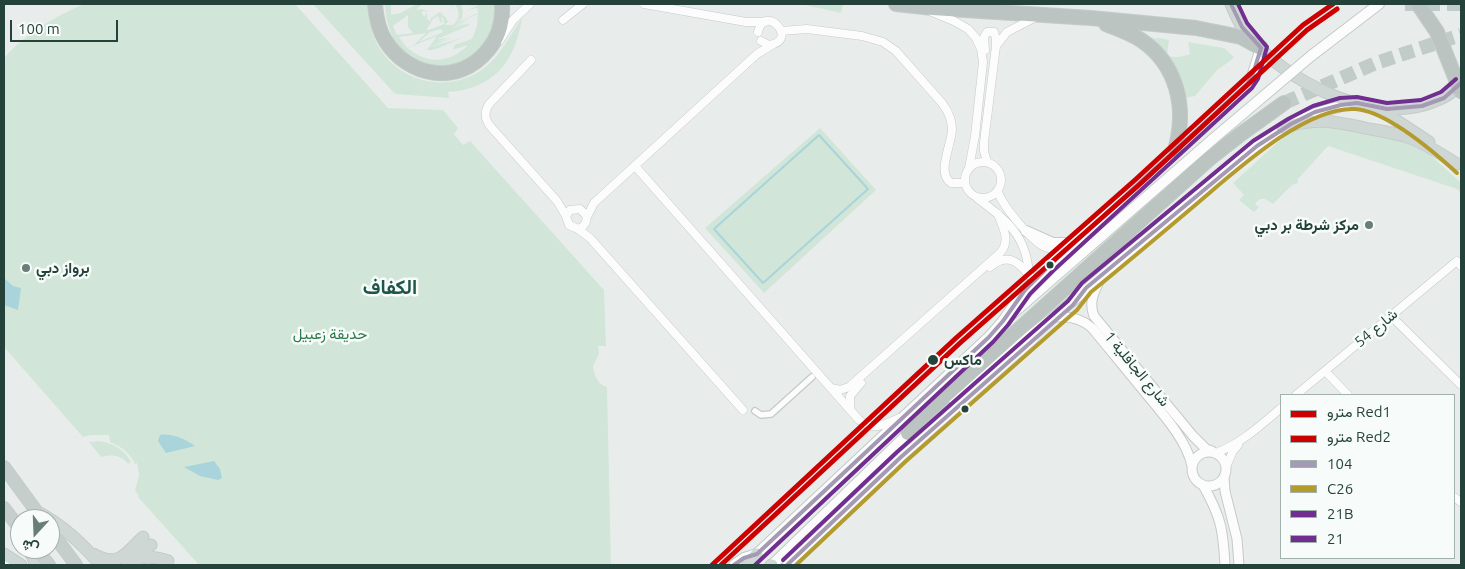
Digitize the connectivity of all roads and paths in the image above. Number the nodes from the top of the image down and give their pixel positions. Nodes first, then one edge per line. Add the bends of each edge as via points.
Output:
1 (375, 4) edge
2 (502, 4) edge
3 (530, 4) edge
4 (583, 4) edge
5 (644, 4) edge
6 (896, 4) edge
7 (1231, 4) edge
8 (1379, 4) edge
9 (1418, 4) edge
10 (920, 7) junction
11 (1040, 16) junction
12 (1091, 18) junction
13 (563, 20) dead end
14 (746, 22) junction
15 (765, 22) junction
16 (781, 31) junction
17 (758, 32) junction
18 (761, 41) junction
19 (772, 45) junction
20 (996, 46) junction
21 (1261, 48) junction
22 (756, 54) junction
23 (481, 58) junction
24 (530, 60) dead end
25 (983, 62) junction
26 (1461, 83) edge
27 (1461, 92) edge
28 (1356, 102) junction
29 (1284, 103) tunnel mouth
30 (1377, 108) junction
31 (1282, 128) junction
32 (1175, 150) junction
33 (987, 162) junction
34 (635, 166) junction
35 (1459, 166) edge
36 (969, 168) junction
37 (964, 184) junction
38 (998, 190) junction
39 (977, 198) junction
40 (557, 201) junction
41 (594, 203) junction
42 (576, 209) junction
43 (998, 214) junction
44 (566, 216) junction
45 (586, 220) junction
46 (578, 229) junction
47 (1026, 231) joint
48 (590, 238) junction
49 (1070, 246) junction
50 (1459, 264) edge
51 (1029, 275) junction
52 (1102, 275) junction
53 (1028, 286) junction
54 (1086, 288) junction
55 (1391, 316) junction
56 (1057, 318) junction
57 (998, 327) junction
58 (1325, 371) junction
59 (812, 377) dead end
60 (1461, 384) edge
61 (831, 388) junction
62 (1297, 394) edge
63 (1347, 394) edge
64 (1280, 409) edge
65 (743, 410) dead end
66 (755, 411) dead end
67 (851, 412) junction
68 (908, 414) junction
69 (908, 434) junction
70 (1244, 438) junction
71 (1214, 452) junction
72 (1192, 466) junction
73 (4, 467) edge
74 (1226, 467) junction
75 (1224, 477) junction
76 (1203, 485) junction
77 (35, 509) edge
78 (60, 526) edge
79 (60, 543) edge
80 (87, 550) junction
81 (4, 554) edge
82 (757, 554) junction
83 (4, 559) edge
84 (168, 561) dead end
85 (789, 564) edge
86 (9, 565) edge
87 (21, 565) edge
88 (76, 565) edge
89 (101, 565) edge
90 (127, 565) edge
91 (734, 565) edge
92 (746, 565) edge
93 (771, 565) edge
94 (1224, 565) edge
95 (1239, 565) edge

1 - 23 highway via 377,22 385,40 401,58 415,67 451,73 469,67
2 - 23 highway via 498,34
3 - 23 street via 513,20 498,43
4 - 13 street
5 - 14 street
6 - 10 highway
7 - 21 main road via 1242,27
8 - 57 main road, bridge via 1311,56 1213,139
9 - 27 highway, bridge via 1437,32
10 - 11 highway
10 - 25 street via 968,29 979,43
11 - 12 highway
11 - 20 street via 1007,32
12 - 21 highway via 1211,30 1240,37
12 - 32 highway via 1140,40 1164,63 1173,78 1180,103 1180,127
14 - 15 street
14 - 17 street
15 - 16 street via 775,23
15 - 17 street
16 - 19 street via 780,39
16 - 37 street via 800,29 862,36 883,42 896,51 948,112 952,132 945,175 951,183
17 - 18 street
18 - 19 street
18 - 22 street
19 - 22 street
20 - 25 street via 994,32 987,32
20 - 33 street via 984,142
21 - 28 main road via 1305,81
21 - 32 main road via 1247,84
22 - 34 street
24 - 40 street via 490,103 485,117
25 - 36 street
26 - 30 main road via 1449,94 1428,104 1404,109
28 - 30 main road
28 - 31 main road via 1315,112
29 - 69 highway via 1209,159 918,420
30 - 35 main road via 1414,131
31 - 35 main road via 1309,122 1344,123 1410,138
31 - 52 main road
32 - 49 main road
33 - 36 street via 977,162
33 - 38 street via 999,171
34 - 41 street
34 - 61 street
36 - 37 street
37 - 39 street
38 - 39 street via 991,196
38 - 47 street via 1004,205
39 - 43 street
40 - 42 street
40 - 44 street
41 - 42 street
41 - 45 street
42 - 44 street
42 - 45 street via 584,212
43 - 51 street via 1022,242
43 - 61 street via 1006,239 1000,253 848,387 840,390
44 - 46 street via 569,226
45 - 46 street
45 - 48 street
46 - 48 street
47 - 49 main road
48 - 65 street
49 - 53 main road
50 - 55 street, شارع 54
51 - 53 street
51 - 67 street via 1012,260 995,263 855,389 849,401
52 - 54 main road
52 - 71 street, شارع الجافلية 1 via 1091,305 1094,316 1193,436
53 - 57 main road
54 - 56 main road via 1077,301
54 - 69 main road
55 - 58 street, شارع 54
55 - 60 street
56 - 72 street, شارع الجافلية 1 via 1083,320 1092,328 1163,415 1184,444
56 - 85 street via 901,457
57 - 68 main road
58 - 62 street, شارع 54
58 - 63 street
59 - 66 street via 771,414 761,415
61 - 67 street
64 - 70 street
67 - 68 street via 872,427 886,425
68 - 82 main road
69 - 93 main road
70 - 71 street via 1231,447
70 - 74 street
71 - 72 street via 1199,455
71 - 74 street via 1225,461
72 - 76 street via 1194,478
73 - 77 highway
74 - 75 street
75 - 76 street via 1215,485
75 - 95 street
76 - 94 street via 1221,522
78 - 80 main road
79 - 88 highway
80 - 89 main road
80 - 90 main road via 108,560 120,559 147,541
81 - 87 main road
82 - 91 main road
82 - 92 main road
83 - 86 street
84 - 90 main road via 144,557

